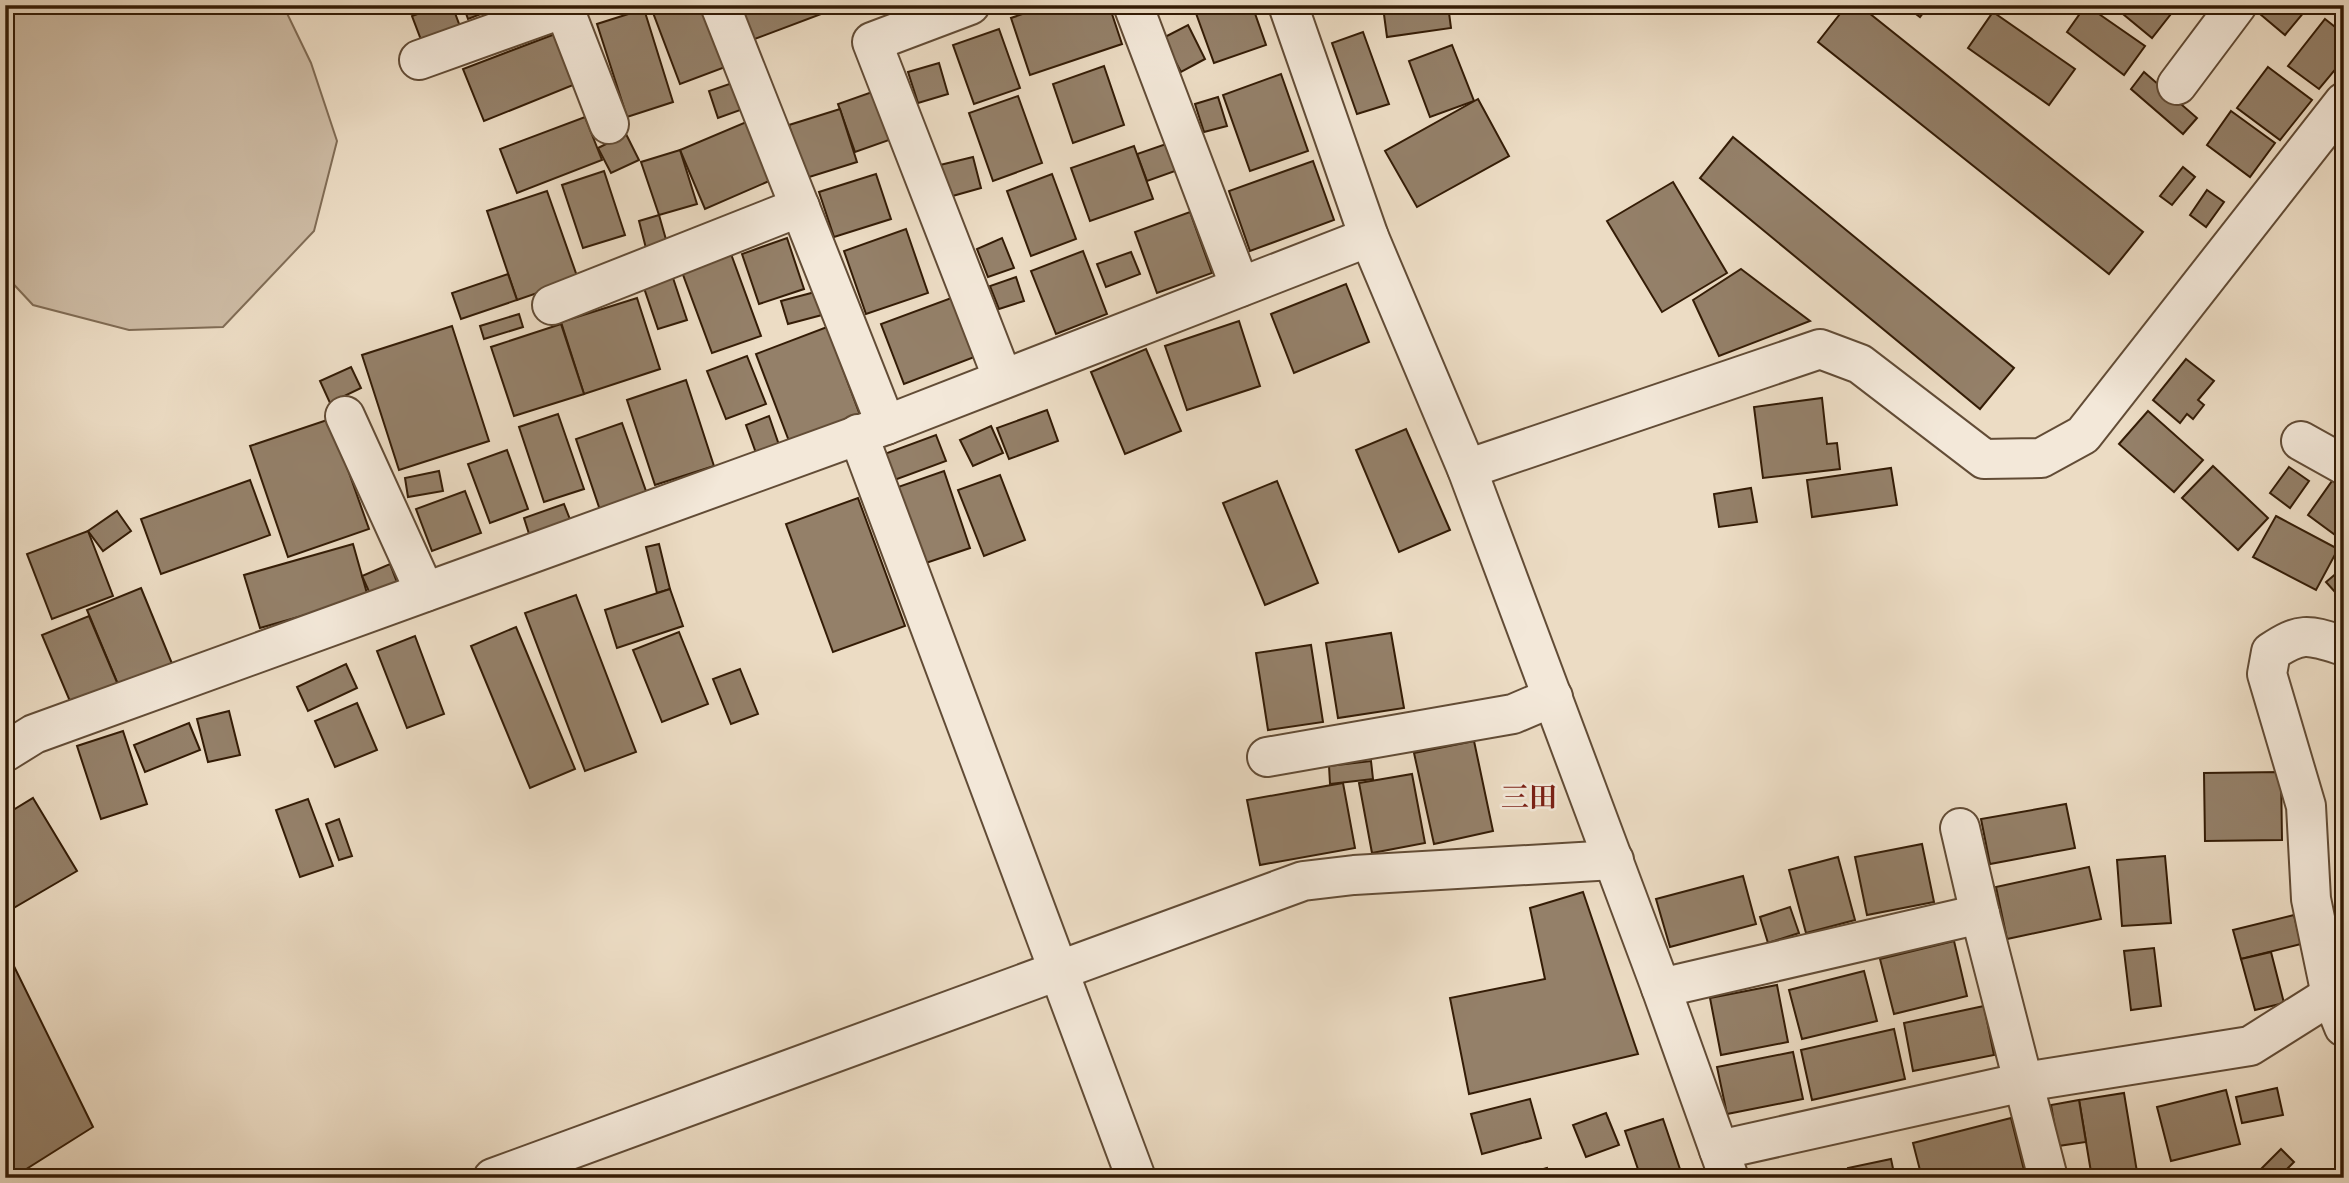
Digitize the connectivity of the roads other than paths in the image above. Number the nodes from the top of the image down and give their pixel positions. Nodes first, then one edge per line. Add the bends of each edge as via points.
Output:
1 (720, 5) edge
2 (970, 5) edge
3 (1133, 5) edge
4 (1288, 5) edge
5 (2237, 5) edge
6 (566, 6) edge
7 (419, 61) dead end
8 (2177, 85) dead end
9 (2344, 102) edge
10 (608, 124) dead end
11 (800, 208) junction
12 (1369, 237) junction
13 (1240, 287) junction
14 (552, 305) dead end
15 (1003, 379) junction
16 (345, 416) dead end
17 (872, 429) junction
18 (2301, 441) dead end
19 (2344, 465) edge
20 (1467, 469) junction
21 (425, 592) junction
22 (2344, 646) edge
23 (1553, 697) junction
24 (5, 752) edge
25 (1267, 757) dead end
26 (1960, 828) dead end
27 (1614, 860) junction
28 (1980, 914) junction
29 (1059, 969) junction
30 (1661, 988) junction
31 (2339, 1005) edge
32 (2024, 1082) junction
33 (1724, 1164) edge
34 (493, 1178) edge
35 (1136, 1178) edge
36 (2048, 1178) edge

1 - 11 street
2 - 15 street via 872,42
3 - 13 street
4 - 12 street
5 - 8 street
6 - 7 street
6 - 10 street
9 - 20 street via 2084,435 2041,458 1984,459 1860,364 1820,349
11 - 14 street
11 - 17 street
12 - 13 street
12 - 20 street
13 - 15 street
15 - 17 street
16 - 21 street
17 - 21 street
17 - 29 street
18 - 19 street
20 - 23 street
21 - 24 street via 34,734
22 - 31 street via 2313,636 2290,639 2271,652 2267,674 2306,806 2311,899
23 - 25 street via 1513,714
23 - 27 street
26 - 28 street
27 - 29 street via 1354,874 1303,881
27 - 30 street
28 - 30 street
28 - 32 street
29 - 34 street
29 - 35 street
30 - 33 street
31 - 32 street via 2250,1046
32 - 33 street
32 - 36 street

